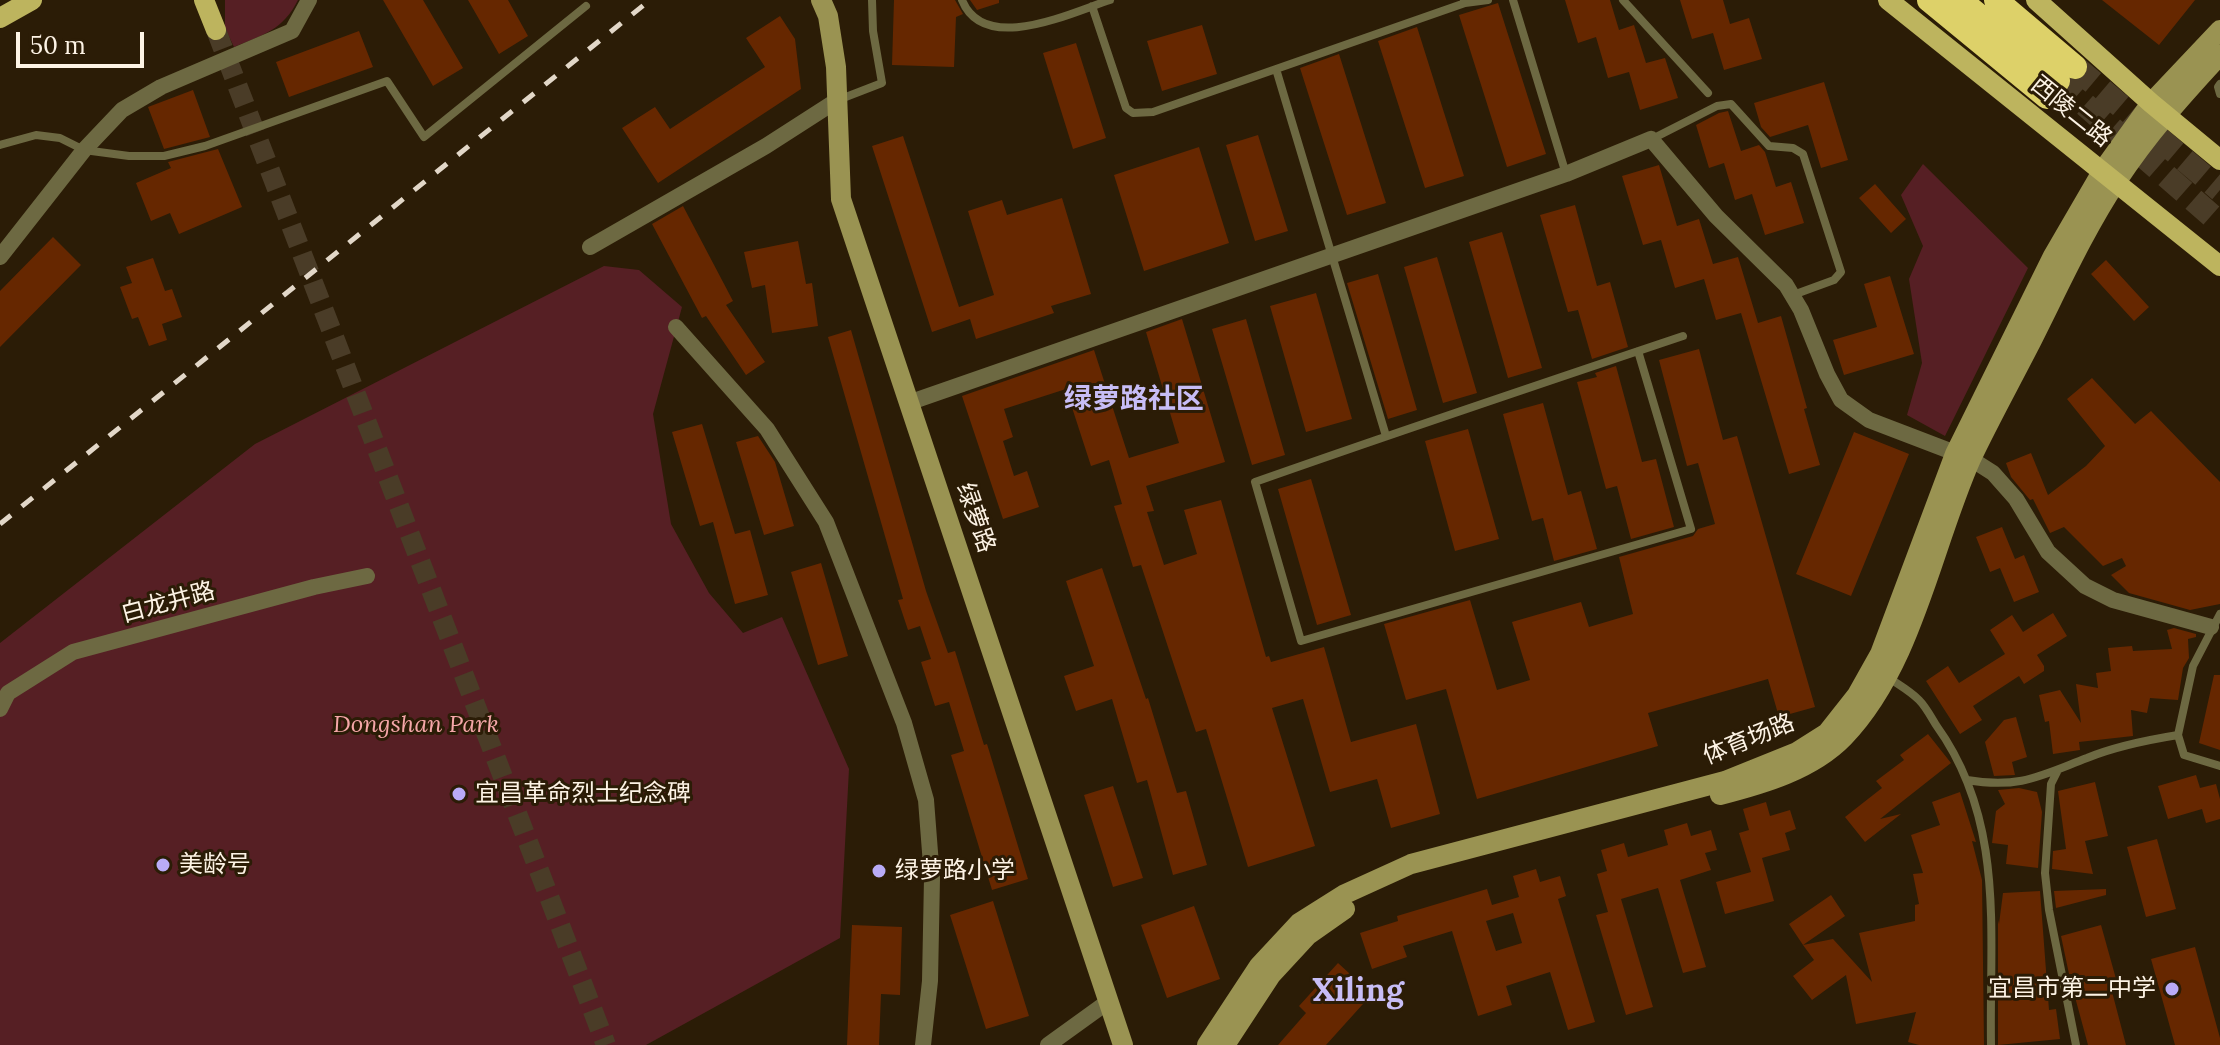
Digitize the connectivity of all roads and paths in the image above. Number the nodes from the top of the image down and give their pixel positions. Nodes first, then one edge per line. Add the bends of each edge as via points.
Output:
1 (32, 0) edge
2 (309, 0) edge
3 (821, 0) edge
4 (872, 0) edge
5 (962, 0) edge
6 (1110, 0) edge
7 (1488, 0) edge
8 (1513, 0) edge
9 (1623, 0) edge
10 (1888, 0) edge
11 (1929, 0) edge
12 (1960, 0) edge
13 (1996, 0) edge
14 (2036, 0) edge
15 (205, 1) edge
16 (1464, 2) edge
17 (586, 6) dead end
18 (1092, 6) junction
19 (0, 18) edge
20 (216, 30) tunnel mouth
21 (2220, 30) edge
22 (2220, 55) edge
23 (1276, 69) junction
24 (2060, 82) junction
25 (2220, 84) edge
26 (1708, 93) dead end
27 (2220, 94) edge
28 (836, 101) junction
29 (2158, 108) junction
30 (1651, 139) junction
31 (0, 145) edge
32 (84, 150) junction
33 (2220, 160) edge
34 (1566, 174) junction
35 (2109, 176) junction
36 (590, 247) dead end
37 (1334, 256) junction
38 (0, 257) edge
39 (2220, 266) edge
40 (1792, 296) junction
41 (676, 327) dead end
42 (1683, 336) dead end
43 (1638, 351) junction
44 (908, 403) junction
45 (1386, 436) junction
46 (1963, 457) junction
47 (367, 576) dead end
48 (2216, 620) edge
49 (1889, 677) junction
50 (0, 709) edge
51 (2178, 735) junction
52 (2220, 766) edge
53 (2057, 772) junction
54 (1967, 780) junction
55 (1109, 1001) junction
56 (923, 1045) edge
57 (1048, 1045) edge
58 (1123, 1045) edge
59 (1207, 1045) edge
60 (1225, 1045) edge
61 (1991, 1045) edge
62 (2076, 1045) edge

1 - 19 main road
2 - 32 street via 292,31 161,87 122,110
3 - 28 main road, 绿萝路 via 836,67
4 - 28 lane via 882,83
5 - 18 lane via 968,13 999,29
6 - 18 lane
7 - 16 lane
8 - 34 lane
9 - 26 lane
10 - 35 main road, 西陵二路
11 - 24 highway
12 - 24 highway
13 - 24 highway
14 - 29 main road
15 - 20 main road
16 - 23 lane
17 - 32 lane via 424,137 387,81 164,156
18 - 23 lane via 1126,108 1133,113 1153,112
21 - 29 main road
22 - 29 main road
23 - 37 lane
25 - 27 lane
28 - 36 street
28 - 44 main road, 绿萝路 via 841,199
29 - 33 main road
29 - 35 main road, 体育场路
30 - 34 street
30 - 40 street
30 - 40 lane via 1731,104 1769,146 1803,154 1841,272 1834,280
31 - 32 lane via 36,135 60,138
32 - 38 street
34 - 37 street
35 - 39 main road, 西陵二路
35 - 46 main road, 体育场路 via 2053,256
37 - 44 street
37 - 45 lane
40 - 46 street via 1841,400 1869,420
41 - 56 street via 767,429 826,522 904,723 926,800 932,878
42 - 43 lane
43 - 45 lane
43 - 45 lane via 1691,529 1301,641 1255,482
44 - 55 main road, 绿萝路
46 - 48 street via 1993,473 2016,499 2048,552 2085,586 2113,600
46 - 49 main road, 体育场路
46 - 59 main road, 体育场路 via 1880,654 1827,733 1797,752 1725,781 1411,864 1345,894 1299,923 1259,966
47 - 50 street, 白龙井路 via 73,652 8,693
48 - 51 lane via 2193,666
49 - 54 lane via 1919,700
49 - 60 main road, 体育场路 via 1843,738 1762,784 1411,878 1351,905 1308,935 1271,975
51 - 52 lane via 2184,755
51 - 53 lane via 2113,749
53 - 54 lane via 2007,783
53 - 62 lane via 2051,784 2045,873
54 - 61 lane via 1987,849 1992,895
55 - 57 street
55 - 58 main road, 绿萝路

